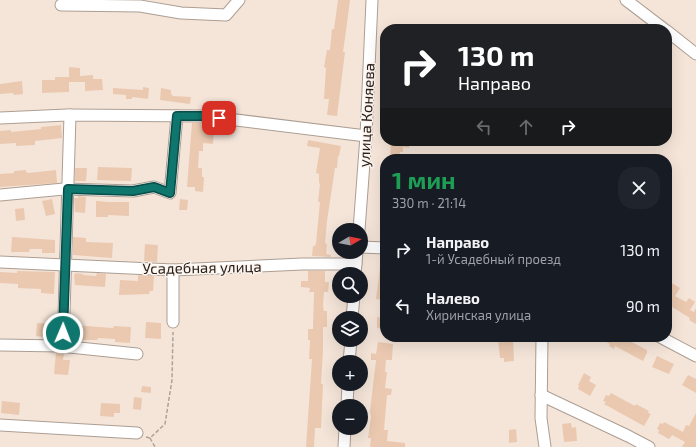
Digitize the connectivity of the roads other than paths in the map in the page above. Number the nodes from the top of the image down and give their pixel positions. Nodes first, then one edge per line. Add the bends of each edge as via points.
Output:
1 (239, 0) edge
2 (372, 0) edge
3 (626, 0) edge
4 (61, 5) dead end
5 (657, 24) edge
6 (672, 35) edge
7 (696, 54) edge
8 (70, 115) junction
9 (177, 116) junction
10 (0, 118) edge
11 (366, 136) junction
12 (68, 189) junction
13 (0, 195) edge
14 (360, 223) edge
15 (368, 247) edge
16 (380, 248) edge
17 (0, 262) edge
18 (65, 264) junction
19 (334, 267) edge
20 (173, 270) junction
21 (173, 322) road end
22 (542, 342) edge
23 (669, 342) edge
24 (0, 345) edge
25 (63, 347) junction
26 (137, 354) dead end
27 (696, 356) edge
28 (541, 395) junction
29 (0, 425) edge
30 (136, 433) road end
31 (345, 435) edge
32 (344, 447) edge
33 (545, 447) edge
34 (649, 447) edge

1 - 4 street via 226,15 181,13 140,6
2 - 11 street, улица Коняева
3 - 5 street
6 - 7 street
8 - 9 street
8 - 10 street
8 - 12 street
9 - 11 street via 204,116
9 - 12 street via 170,193 154,187 133,191
11 - 14 street, улица Коняева
12 - 13 street
12 - 18 street
15 - 16 street
17 - 18 street, Усадебная улица
18 - 20 street, Усадебная улица
18 - 25 street
19 - 20 street, Усадебная улица via 302,264
20 - 21 street
22 - 28 street
23 - 27 street
24 - 25 street
25 - 26 street
28 - 33 street
28 - 34 street
29 - 30 street
31 - 32 street

